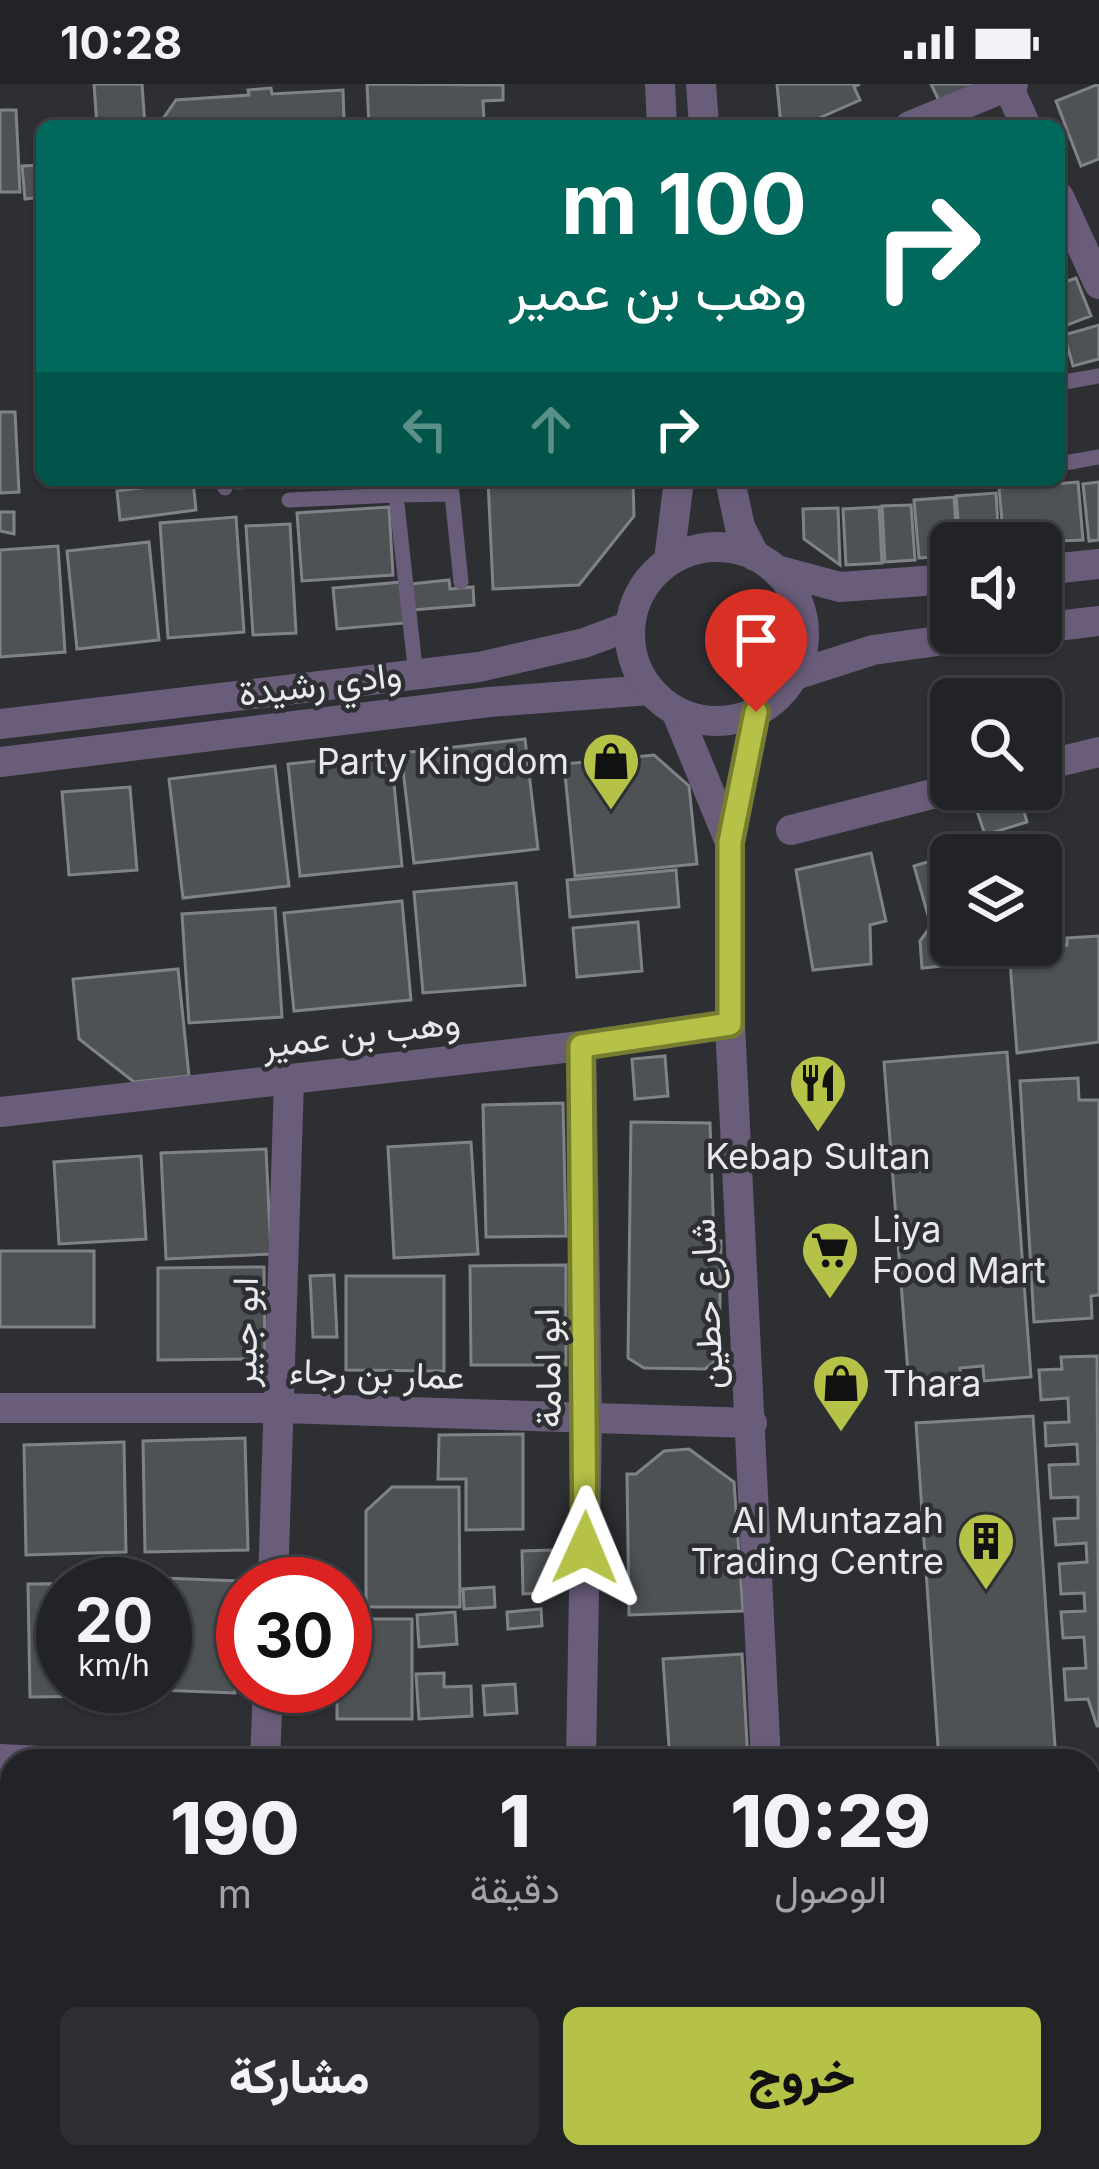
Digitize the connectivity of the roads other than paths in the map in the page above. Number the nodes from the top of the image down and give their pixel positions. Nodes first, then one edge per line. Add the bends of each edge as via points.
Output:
1 (660, 84) edge
2 (701, 84) edge
3 (1010, 85) edge
4 (662, 120) edge
5 (704, 120) edge
6 (925, 120) edge
7 (1024, 120) edge
8 (1065, 210) edge
9 (1099, 284) edge
10 (1099, 376) edge
11 (1065, 382) edge
12 (1099, 457) edge
13 (1065, 463) edge
14 (678, 486) edge
15 (731, 486) edge
16 (452, 487) edge
17 (396, 495) junction
18 (289, 500) dead end
19 (669, 560) junction
20 (765, 563) junction
21 (1099, 564) edge
22 (1062, 568) edge
23 (930, 580) edge
24 (461, 582) dead end
25 (1099, 621) edge
26 (1062, 625) edge
27 (630, 626) junction
28 (930, 642) edge
29 (416, 676) junction
30 (793, 676) junction
31 (650, 690) junction
32 (676, 711) junction
33 (756, 712) junction
34 (0, 724) edge
35 (1099, 752) edge
36 (1062, 761) edge
37 (0, 762) edge
38 (930, 795) edge
39 (791, 830) dead end
40 (730, 842) junction
41 (730, 1024) junction
42 (581, 1046) junction
43 (289, 1081) junction
44 (0, 1112) edge
45 (0, 1408) edge
46 (281, 1408) junction
47 (587, 1420) junction
48 (752, 1423) junction
49 (274, 1557) edge
50 (267, 1713) edge
51 (265, 1749) edge
52 (581, 1749) edge
53 (766, 1749) edge

1 - 4 street
2 - 5 street
3 - 6 street
3 - 7 street
8 - 9 street
10 - 11 lane
12 - 13 lane
14 - 19 street
15 - 20 street via 740,526
16 - 17 lane
16 - 24 lane
17 - 18 lane
17 - 29 lane
19 - 20 street via 703,548
19 - 27 street via 640,593
20 - 23 street via 840,586
20 - 30 street via 800,609 804,632
21 - 22 street
25 - 26 street
27 - 29 street, وادي رشيدة via 536,656
27 - 31 street via 633,660
28 - 30 street
29 - 34 street, وادي رشيدة
30 - 33 street
31 - 32 street
31 - 37 street, وادي رشيدة
32 - 33 street via 724,721
32 - 40 street, شارع حطين
33 - 40 street, شارع حطين
35 - 36 street
38 - 39 street
40 - 41 street, شارع حطين
41 - 42 street, وهب بن عمير
41 - 48 street, شارع حطين
42 - 43 street, وهب بن عمير
42 - 47 street, ابو امامة
43 - 44 street, وهب بن عمير
43 - 46 street, ابو جبير
45 - 46 street, عمار بن رجاء
46 - 47 street, عمار بن رجاء
46 - 49 street, ابو جبير
47 - 48 street, عمار بن رجاء
47 - 52 street, ابو امامة
48 - 53 street, شارع حطين
50 - 51 street

